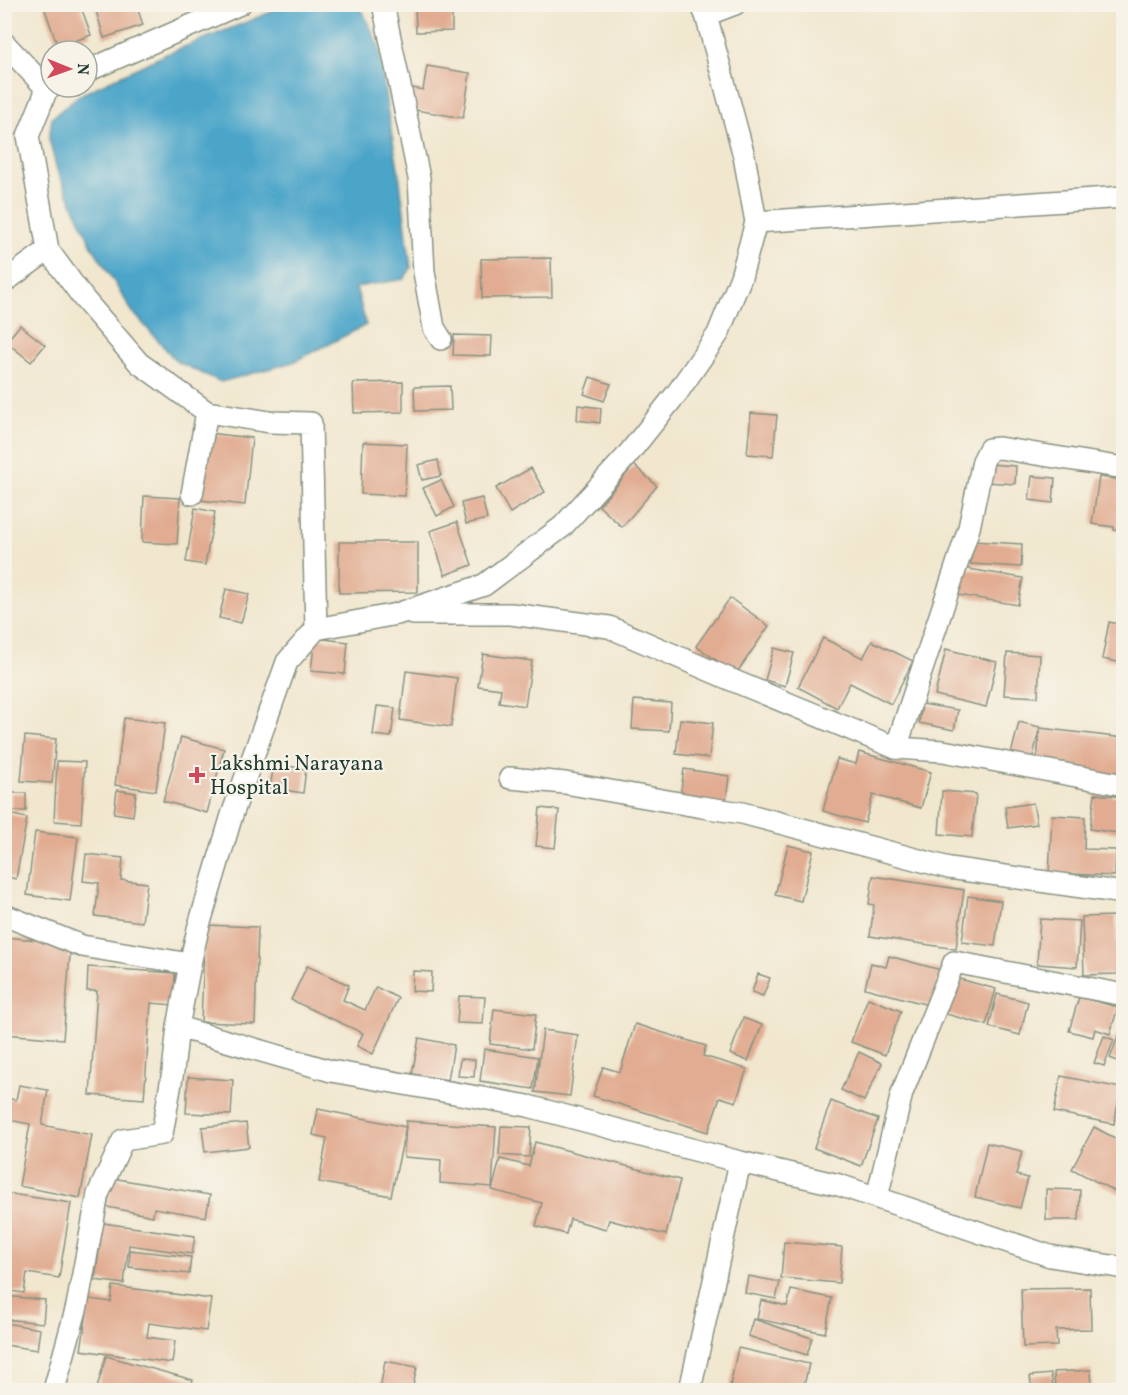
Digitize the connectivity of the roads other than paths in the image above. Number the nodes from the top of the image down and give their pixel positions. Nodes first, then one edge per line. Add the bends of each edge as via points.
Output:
1 (240, 4) edge
2 (383, 4) edge
3 (735, 4) edge
4 (703, 10) edge
5 (4, 43) edge
6 (99, 65) edge
7 (39, 77) edge
8 (45, 99) edge
9 (1124, 197) edge
10 (756, 222) junction
11 (48, 250) junction
12 (4, 282) edge
13 (441, 339) dead end
14 (207, 412) junction
15 (1124, 468) edge
16 (192, 494) dead end
17 (397, 614) junction
18 (316, 629) junction
19 (896, 748) junction
20 (510, 778) dead end
21 (1124, 785) edge
22 (1124, 893) edge
23 (4, 915) edge
24 (190, 964) junction
25 (1124, 995) edge
26 (178, 1027) junction
27 (740, 1162) junction
28 (877, 1197) junction
29 (1124, 1268) edge
30 (54, 1390) edge
31 (690, 1390) edge

1 - 6 street
2 - 13 street via 419,178 424,272 434,328
3 - 4 street
4 - 10 street via 744,156
5 - 7 street
8 - 11 street via 28,136
9 - 10 street
10 - 17 street via 741,277 718,334 625,458 562,527 484,585
11 - 12 street
11 - 14 street via 139,363
14 - 16 street
14 - 18 street via 270,422 311,423
15 - 19 street via 989,449 982,461 969,528
17 - 18 street
17 - 19 street via 511,614 609,627
18 - 24 street via 287,662 232,815
19 - 21 street via 943,752
20 - 22 street via 565,783 742,813 949,868
23 - 24 street via 82,946
24 - 26 street
25 - 28 street via 954,962 902,1093
26 - 27 street via 331,1071 528,1106
26 - 30 street via 162,1134 123,1140 98,1194 76,1306
27 - 28 street
27 - 31 street
28 - 29 street via 1050,1256

